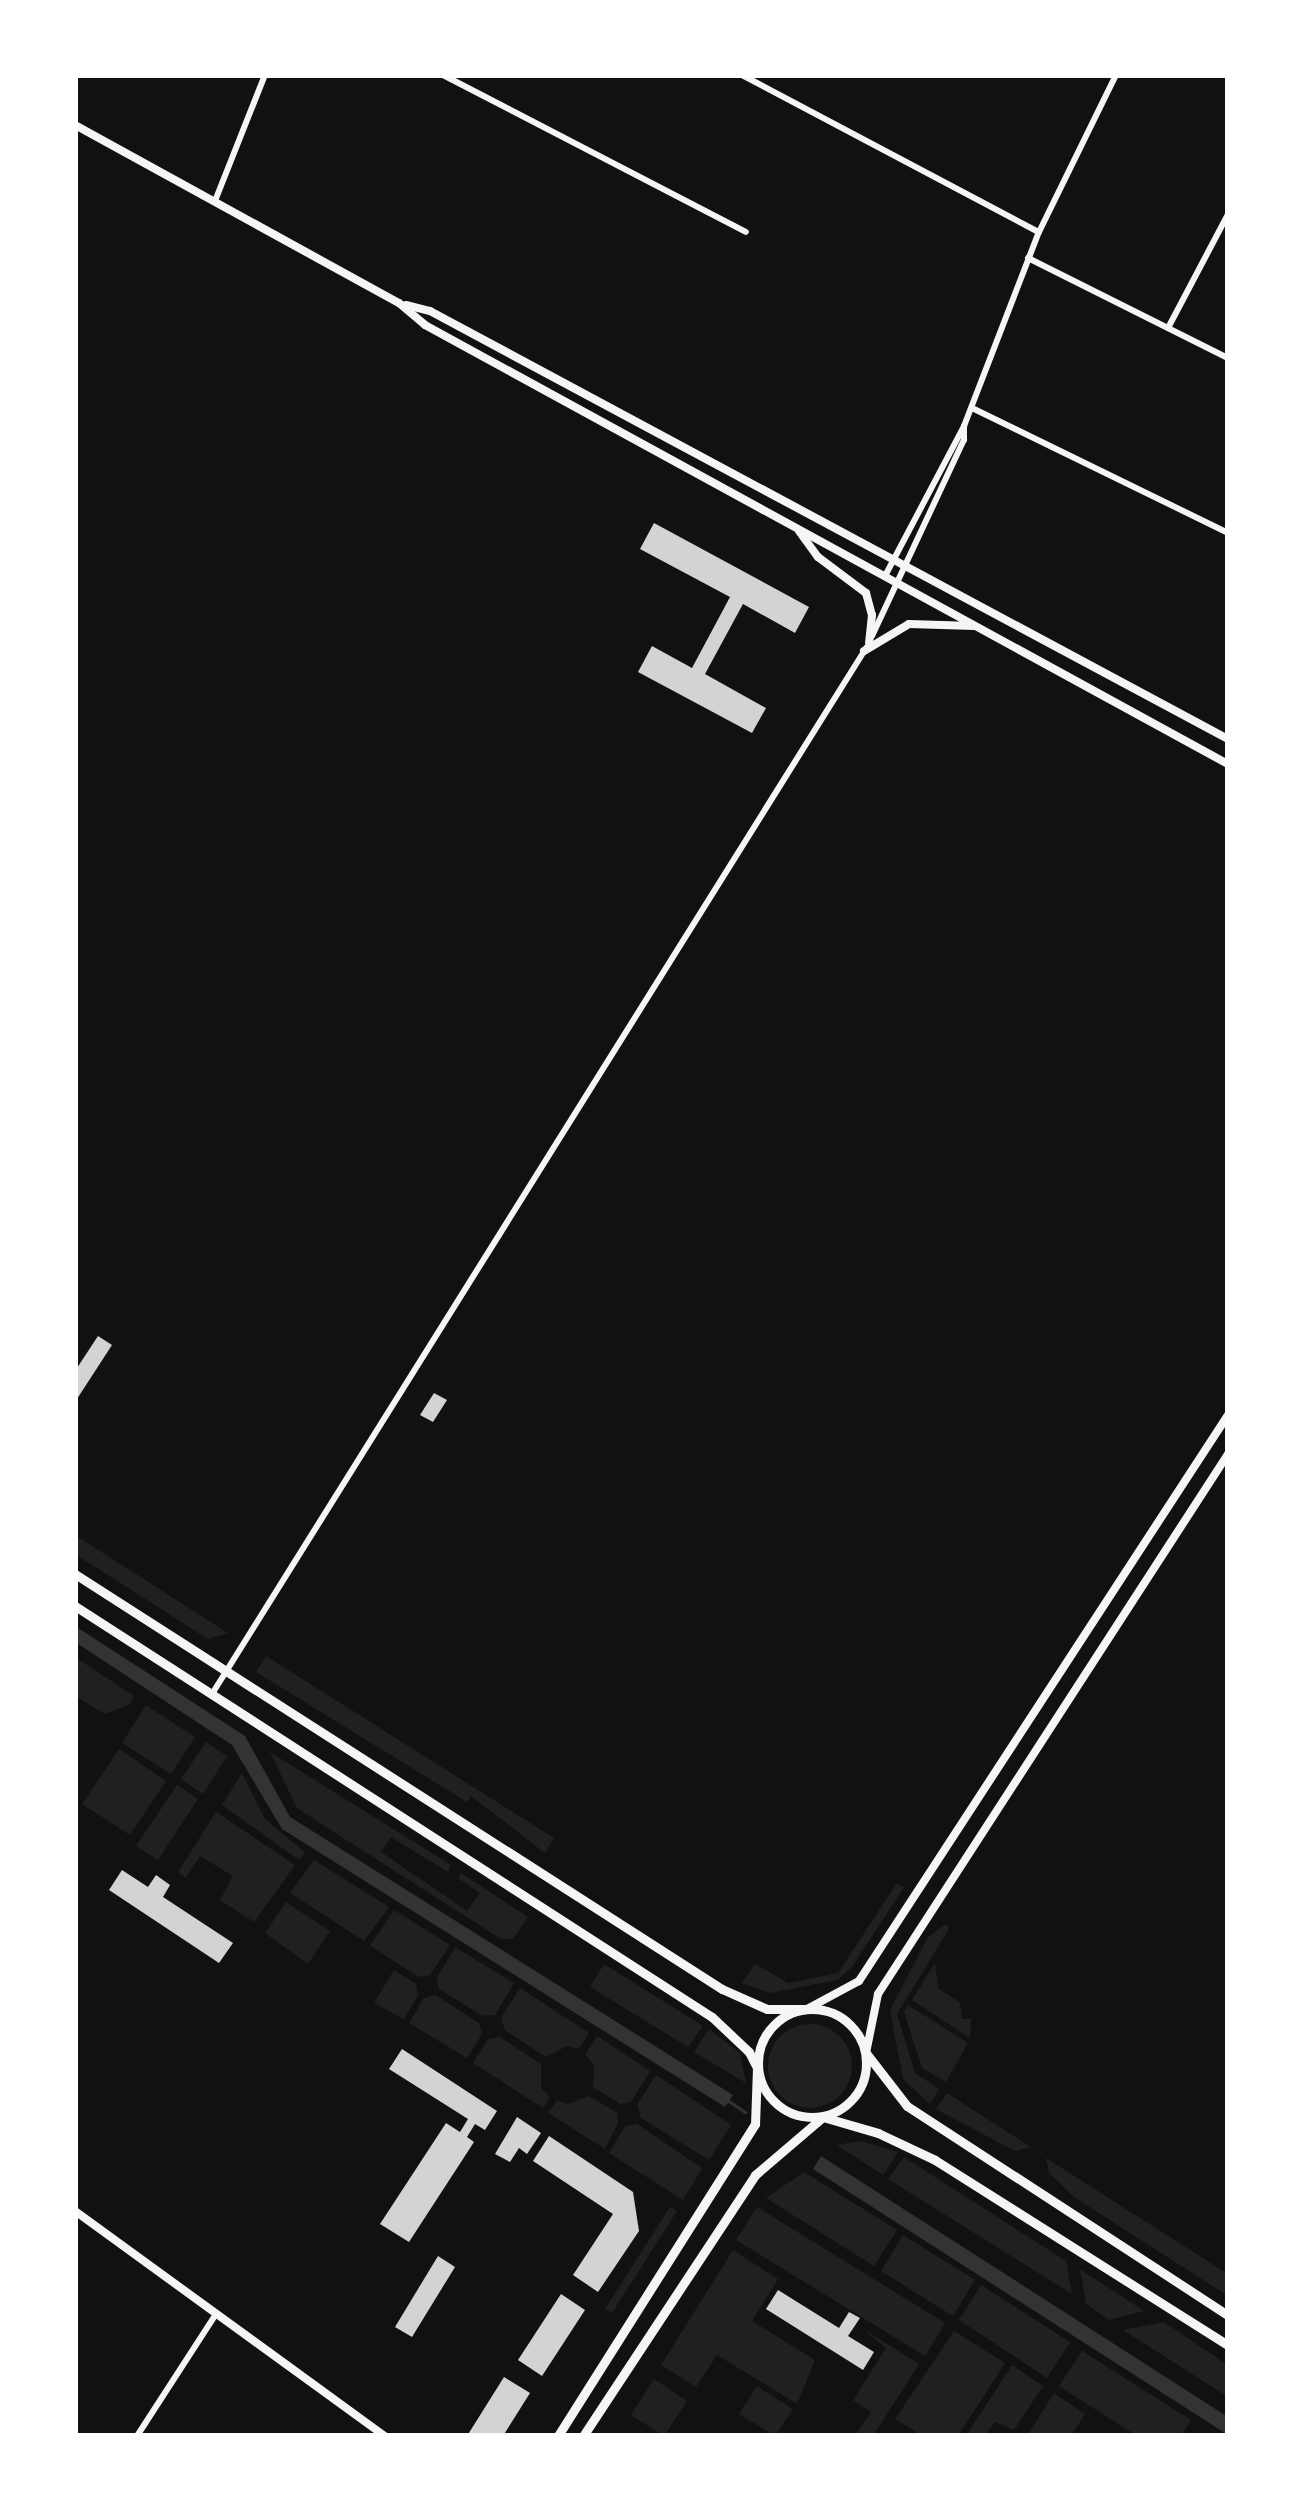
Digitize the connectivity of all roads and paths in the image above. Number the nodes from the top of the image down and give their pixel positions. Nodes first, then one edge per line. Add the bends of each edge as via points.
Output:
1 (265, 75) edge
2 (443, 75) edge
3 (742, 75) edge
4 (1116, 75) edge
5 (75, 125) edge
6 (215, 201) junction
7 (1228, 214) edge
8 (1225, 225) edge
9 (746, 232) dead end
10 (1039, 232) junction
11 (1028, 258) junction
12 (399, 303) junction
13 (1168, 328) junction
14 (1228, 358) edge
15 (972, 408) junction
16 (964, 427) junction
17 (795, 525) junction
18 (1228, 532) edge
19 (893, 560) junction
20 (907, 567) junction
21 (885, 576) junction
22 (900, 584) junction
23 (979, 626) junction
24 (866, 647) junction
25 (1228, 739) edge
26 (1228, 764) edge
27 (1228, 1414) edge
28 (1228, 1454) edge
29 (75, 1574) edge
30 (75, 1606) edge
31 (225, 1673) junction
32 (212, 1694) junction
33 (807, 2008) junction
34 (866, 2053) junction
35 (757, 2068) junction
36 (823, 2117) junction
37 (75, 2211) edge
38 (216, 2314) junction
39 (1228, 2315) edge
40 (1228, 2345) edge
41 (137, 2436) edge
42 (385, 2436) edge
43 (558, 2436) edge
44 (583, 2436) edge

1 - 6 street
2 - 9 street
3 - 10 street
4 - 10 street
5 - 6 main road
6 - 12 main road
7 - 8 street
8 - 13 street
10 - 11 street
11 - 13 street
11 - 15 street
12 - 17 main road via 425,325
12 - 19 main road via 430,311
13 - 14 street
15 - 16 street
15 - 18 street
16 - 19 street
16 - 20 street
17 - 21 main road
17 - 24 main road via 818,557 866,593
19 - 20 main road
19 - 21 street
20 - 22 street
20 - 25 main road
21 - 22 main road
22 - 23 main road
22 - 24 street
23 - 24 main road via 909,624
23 - 26 main road
24 - 31 street
27 - 33 main road via 859,1981
28 - 34 main road via 878,1994
29 - 31 main road
30 - 32 main road
31 - 32 street
31 - 33 main road via 722,1989 767,2009
32 - 35 main road via 712,2017
33 - 34 main road via 851,2025
33 - 35 main road via 765,2035
34 - 36 main road via 862,2086
34 - 39 main road via 907,2106
35 - 36 main road via 762,2086 787,2112
35 - 43 main road via 755,2124
36 - 40 main road via 935,2161
36 - 44 main road via 755,2175
37 - 38 main road
38 - 41 street
38 - 42 main road

